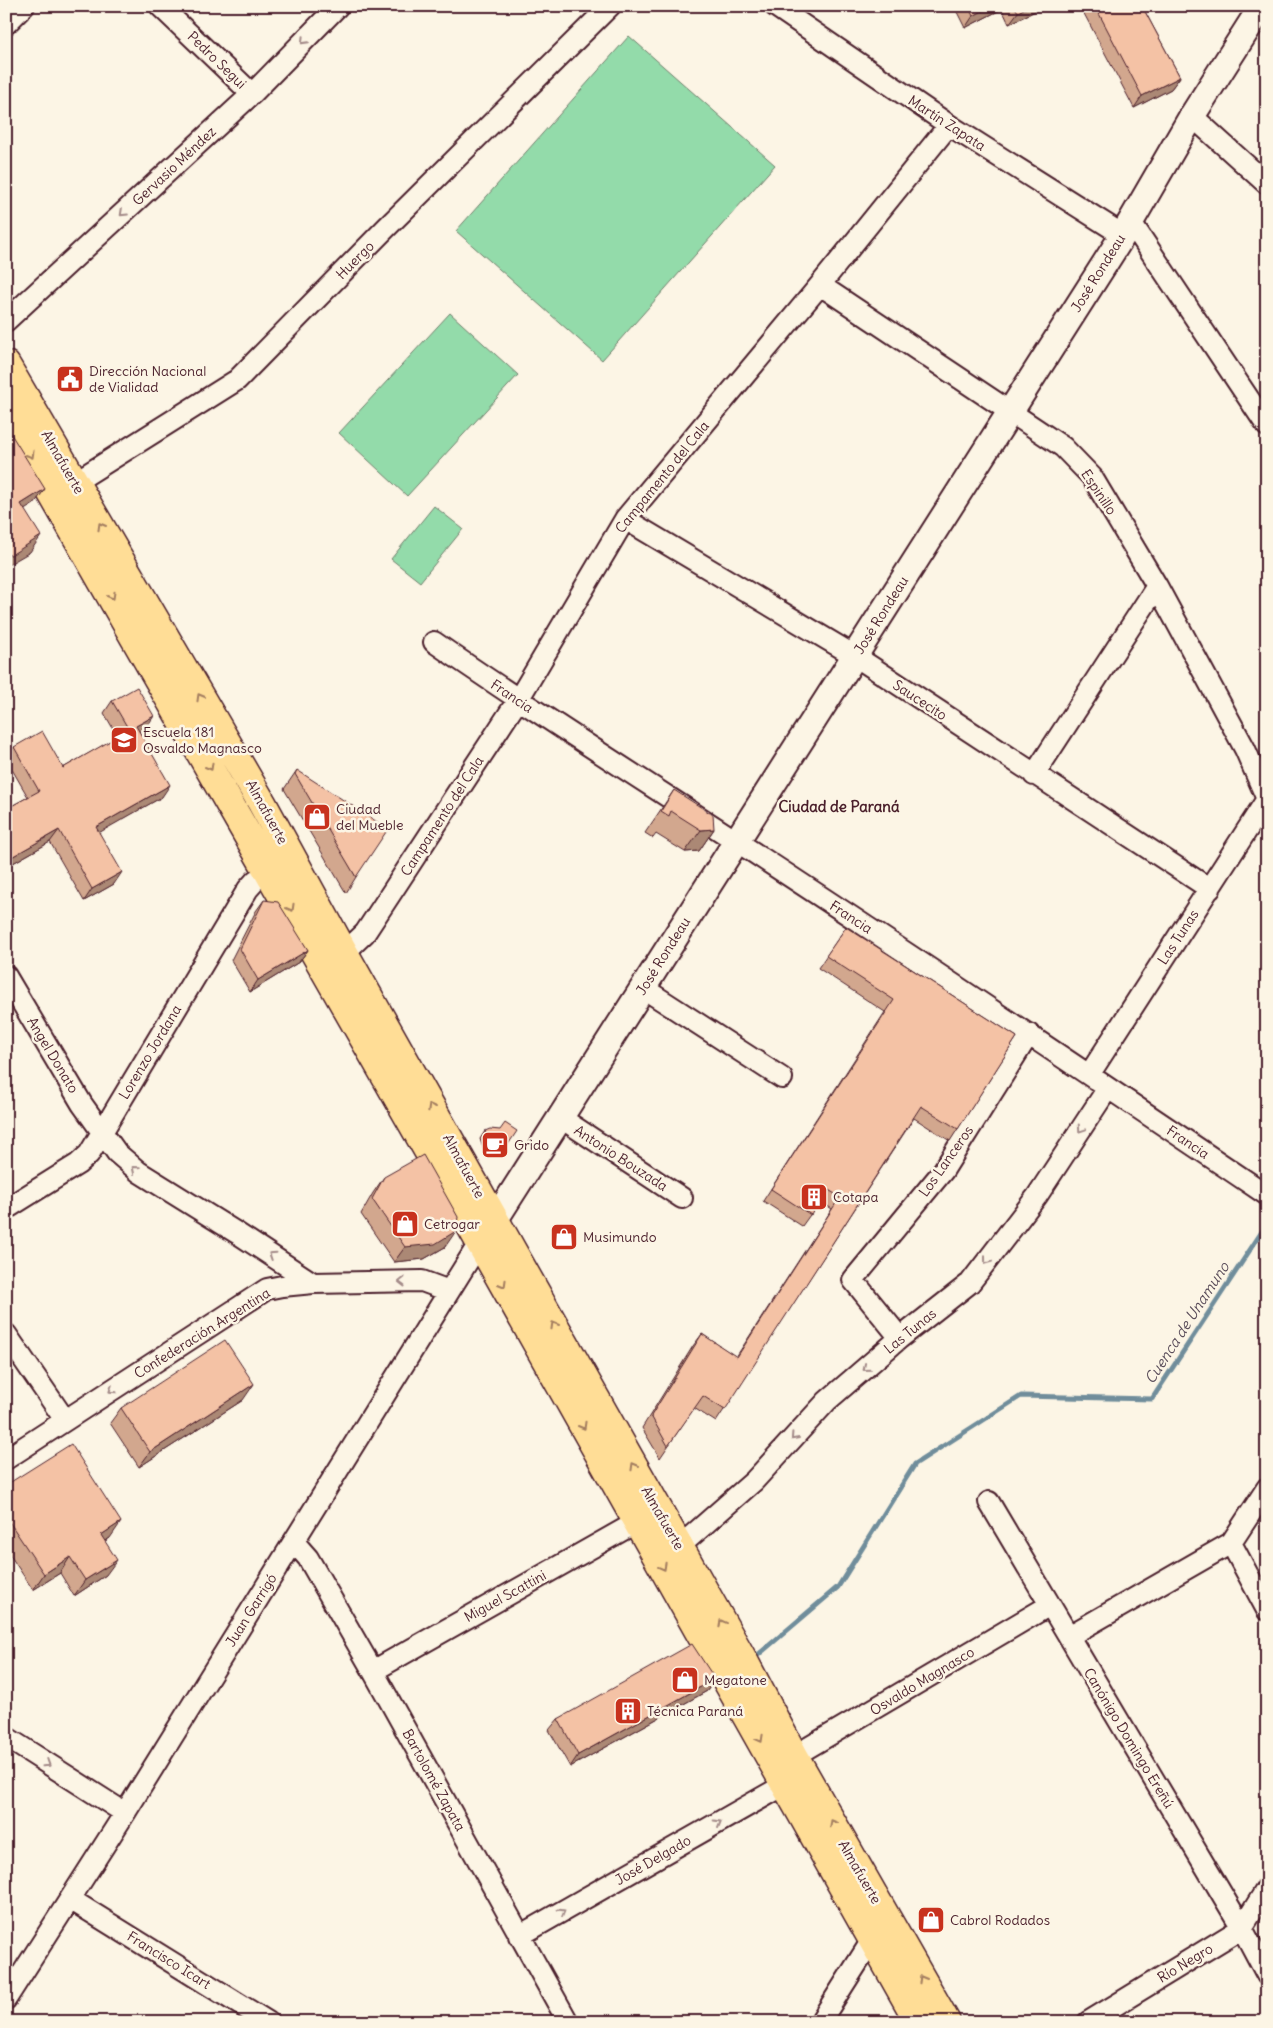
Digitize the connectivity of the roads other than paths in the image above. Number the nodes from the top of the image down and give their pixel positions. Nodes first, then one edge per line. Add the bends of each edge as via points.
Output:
1 (24, 6) edge
2 (160, 6) edge
3 (338, 6) edge
4 (610, 6) edge
5 (775, 6) edge
6 (1262, 6) edge
7 (1267, 10) edge
8 (6, 24) edge
9 (252, 94) junction
10 (1192, 116) junction
11 (949, 125) junction
12 (1267, 184) edge
13 (1127, 228) junction
14 (820, 285) junction
15 (6, 321) edge
16 (6, 365) edge
17 (1010, 412) junction
18 (6, 413) edge
19 (1267, 426) edge
20 (75, 482) junction
21 (625, 518) junction
22 (1157, 586) junction
23 (434, 642) dead end
24 (855, 656) junction
25 (518, 700) junction
26 (1034, 774) junction
27 (1267, 799) edge
28 (736, 840) junction
29 (271, 873) junction
30 (1210, 889) junction
31 (344, 953) junction
32 (6, 976) edge
33 (643, 988) junction
34 (1029, 1034) junction
35 (1088, 1074) junction
36 (782, 1078) dead end
37 (1108, 1088) junction
38 (561, 1118) junction
39 (102, 1132) junction
40 (1267, 1195) edge
41 (682, 1198) dead end
42 (6, 1209) edge
43 (487, 1231) junction
44 (313, 1283) junction
45 (449, 1291) junction
46 (6, 1334) edge
47 (900, 1338) junction
48 (65, 1420) junction
49 (6, 1459) edge
50 (1267, 1488) edge
51 (989, 1502) dead end
52 (637, 1522) junction
53 (294, 1542) junction
54 (1230, 1543) junction
55 (680, 1546) junction
56 (1050, 1605) junction
57 (1267, 1610) edge
58 (1068, 1636) junction
59 (374, 1671) junction
60 (6, 1737) edge
61 (794, 1756) junction
62 (786, 1784) junction
63 (125, 1813) junction
64 (1267, 1888) edge
65 (70, 1899) junction
66 (1242, 1928) junction
67 (519, 1936) junction
68 (872, 1940) junction
69 (1267, 1975) edge
70 (6, 1999) edge
71 (268, 2022) edge
72 (568, 2022) edge
73 (820, 2022) edge
74 (919, 2022) edge
75 (946, 2022) edge
76 (1088, 2022) edge

1 - 8 street
2 - 9 street, Pedro Segui
3 -> 9 street, Gervasio Méndez
4 - 20 street, Huergo via 238,380
5 - 11 street, Martín Zapata
6 - 7 street
6 - 10 street, José Rondeau
9 -> 15 street, Gervasio Méndez
10 - 12 street
10 - 13 street, José Rondeau
11 - 13 street, Martín Zapata
11 - 14 street, Campamento del Cala
13 - 17 street, José Rondeau
13 - 19 street, Martín Zapata
14 - 17 street, Espinillo
14 - 21 street, Campamento del Cala
16 - 20 main road, Almafuerte
17 - 22 street, Espinillo via 1063,447 1092,477
17 - 24 street, José Rondeau
18 -> 29 main road, Almafuerte
31 -> 20 main road, Almafuerte via 262,803
21 - 24 street, Saucecito
21 - 25 street, Campamento del Cala
22 - 26 street
22 - 27 street, Espinillo via 1245,749
23 - 25 street, Francia
24 - 26 street, Saucecito
24 - 28 street, José Rondeau
25 - 28 street, Francia
25 - 31 street, Campamento del Cala via 365,933
26 - 30 street, Saucecito
27 - 30 street, Las Tunas
28 - 33 street, José Rondeau
28 - 34 street, Francia
29 - 39 street, Lorenzo Jordana via 256,880 248,889
29 -> 43 main road, Almafuerte
30 - 35 street, Las Tunas
43 -> 31 main road, Almafuerte
32 - 39 street, Angel Donato
33 - 36 street
33 - 38 street, José Rondeau
34 - 35 street, Francia
34 - 47 street, Los Lanceros via 943,1171 853,1280
35 - 37 street, Francia
37 - 40 street, Francia
37 -> 47 street, Las Tunas via 1037,1196 970,1283
38 - 41 street, Antonio Bouzada
38 - 43 street, José Rondeau
39 - 42 street, Lorenzo Jordana via 89,1154 78,1164
44 -> 39 street, Angel Donato via 139,1172 117,1153
43 - 45 street, Juan Garrigó
43 -> 52 main road, Almafuerte
55 -> 43 main road, Almafuerte
45 -> 44 street, Confederación Argentina via 422,1281
44 -> 48 street, Confederación Argentina via 267,1290
45 - 53 street, Juan Garrigó
46 - 48 street
47 -> 55 street, Las Tunas via 827,1401 754,1481
48 - 49 street, Confederación Argentina
50 - 54 street
51 - 56 street, Canónigo Domingo Ereñú
52 - 59 street, Miguel Scattini
52 -> 62 main road, Almafuerte
53 - 59 street, Bartolomé Zapata via 308,1558
53 - 63 street, Juan Garrigó
54 - 57 street
54 - 58 street
61 -> 55 main road, Almafuerte
56 - 58 street, Canónigo Domingo Ereñú
56 - 61 street, Osvaldo Magnasco
58 - 66 street, Canónigo Domingo Ereñú
59 - 67 street, Bartolomé Zapata
60 -> 63 street
75 -> 61 main road, Almafuerte
67 -> 62 street, José Delgado
62 - 68 main road, Almafuerte
63 - 65 street, Juan Garrigó
64 - 66 street, Río Negro
65 - 70 street, Juan Garrigó
65 - 71 street, Francisco Icart
66 - 69 street, Canónigo Domingo Ereñú
66 - 76 street, Río Negro
67 - 72 street, Bartolomé Zapata
68 - 73 street
68 - 74 main road, Almafuerte

